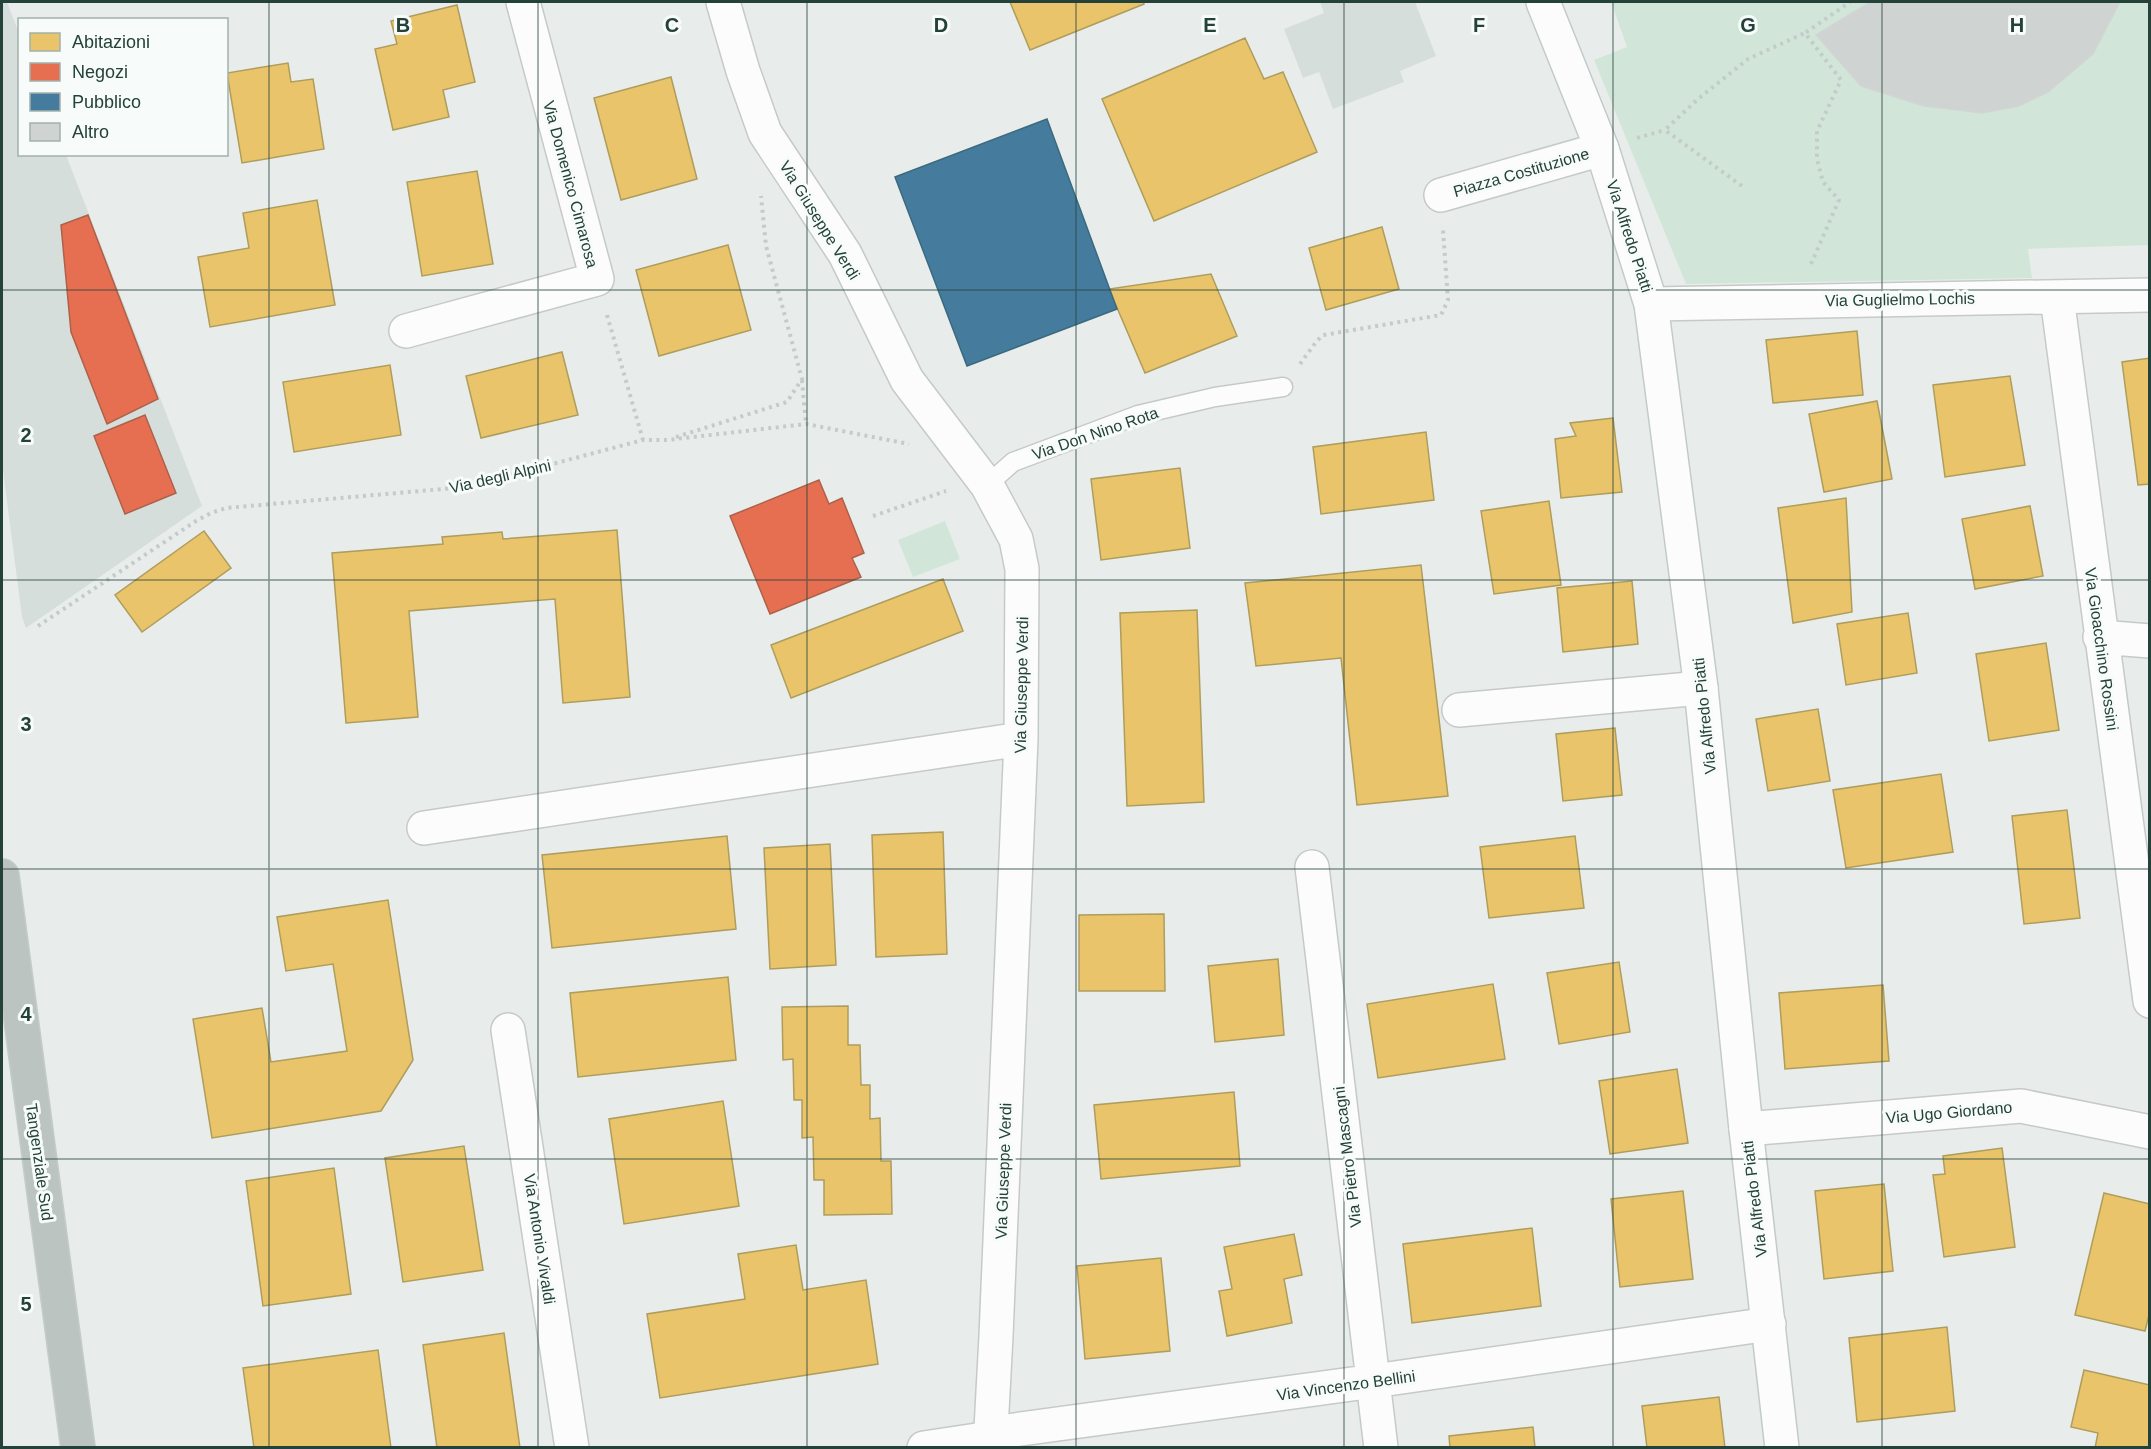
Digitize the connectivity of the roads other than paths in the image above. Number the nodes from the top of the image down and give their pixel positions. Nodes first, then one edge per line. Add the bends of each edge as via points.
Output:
1 (523, 2) edge
2 (723, 2) edge
3 (1543, 2) edge
4 (1602, 149) junction
5 (1441, 195) road end
6 (2150, 295) edge
7 (2057, 297) junction
8 (1651, 304) junction
9 (406, 331) dead end
10 (1283, 387) road end
11 (987, 485) junction
12 (2100, 637) junction
13 (2150, 641) edge
14 (1701, 688) junction
15 (1459, 710) dead end
16 (1021, 739) junction
17 (424, 828) dead end
18 (1312, 867) dead end
19 (2, 876) edge
20 (2150, 1001) edge
21 (508, 1030) dead end
22 (1746, 1129) junction
23 (2150, 1132) edge
24 (1769, 1324) junction
25 (1374, 1382) junction
26 (990, 1443) edge
27 (78, 1448) edge
28 (572, 1448) edge
29 (924, 1448) edge
30 (1381, 1448) edge
31 (1782, 1448) edge

1 - 9 street, Via Domenico Cimarosa via 597,279
2 - 11 street, Via Giuseppe Verdi via 762,125 845,254 907,380
3 - 4 street, Via Alfredo Piatti
4 - 5 street, Piazza Costituzione
4 - 8 street, Via Alfredo Piatti
6 - 7 street, Via Guglielmo Lochis
7 - 8 street, Via Guglielmo Lochis
7 - 12 street, Via Gioacchino Rossini
8 - 14 street, Via Alfredo Piatti
10 - 11 lane, Via Don Nino Rota via 1215,397 1138,415 1013,462
11 - 16 street, Via Giuseppe Verdi via 1016,539 1022,569
12 - 13 street
12 - 20 street, Via Gioacchino Rossini
14 - 15 street
14 - 22 street, Via Alfredo Piatti
16 - 17 street
16 - 26 street, Via Giuseppe Verdi
18 - 25 street, Via Pietro Mascagni
19 - 27 highway, Tangenziale Sud
21 - 28 street, Via Antonio Vivaldi
22 - 23 street, Via Ugo Giordano via 2021,1106
22 - 24 street, Via Alfredo Piatti
24 - 25 street, Via Vincenzo Bellini
24 - 31 street, Via Alfredo Piatti
25 - 26 street, Via Vincenzo Bellini via 1014,1430
25 - 30 street, Via Pietro Mascagni
26 - 29 street, Via Vincenzo Bellini

